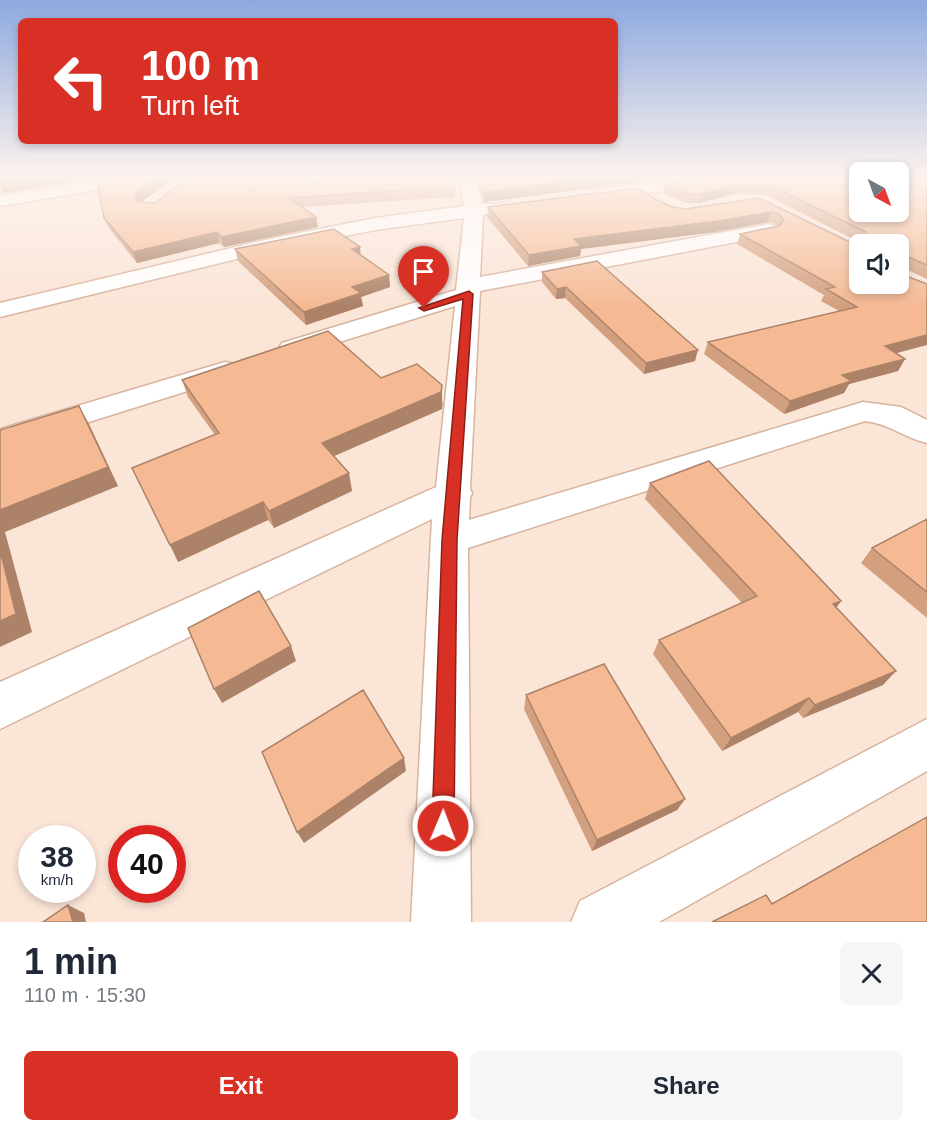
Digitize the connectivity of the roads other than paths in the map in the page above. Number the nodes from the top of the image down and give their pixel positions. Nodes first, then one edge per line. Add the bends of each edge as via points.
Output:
1 (392, 220) edge
2 (480, 220) edge
3 (768, 230) edge
4 (468, 290) junction
5 (0, 310) edge
6 (927, 433) edge
7 (0, 440) edge
8 (455, 493) junction
9 (449, 540) junction
10 (0, 706) edge
11 (927, 744) edge
12 (441, 922) edge
13 (602, 922) edge

1 - 5 street via 269,245
2 - 4 street
3 - 4 street
4 - 7 street
4 - 8 street
6 - 9 street via 890,414 863,411
8 - 9 street
8 - 10 street
9 - 12 street
11 - 13 street

